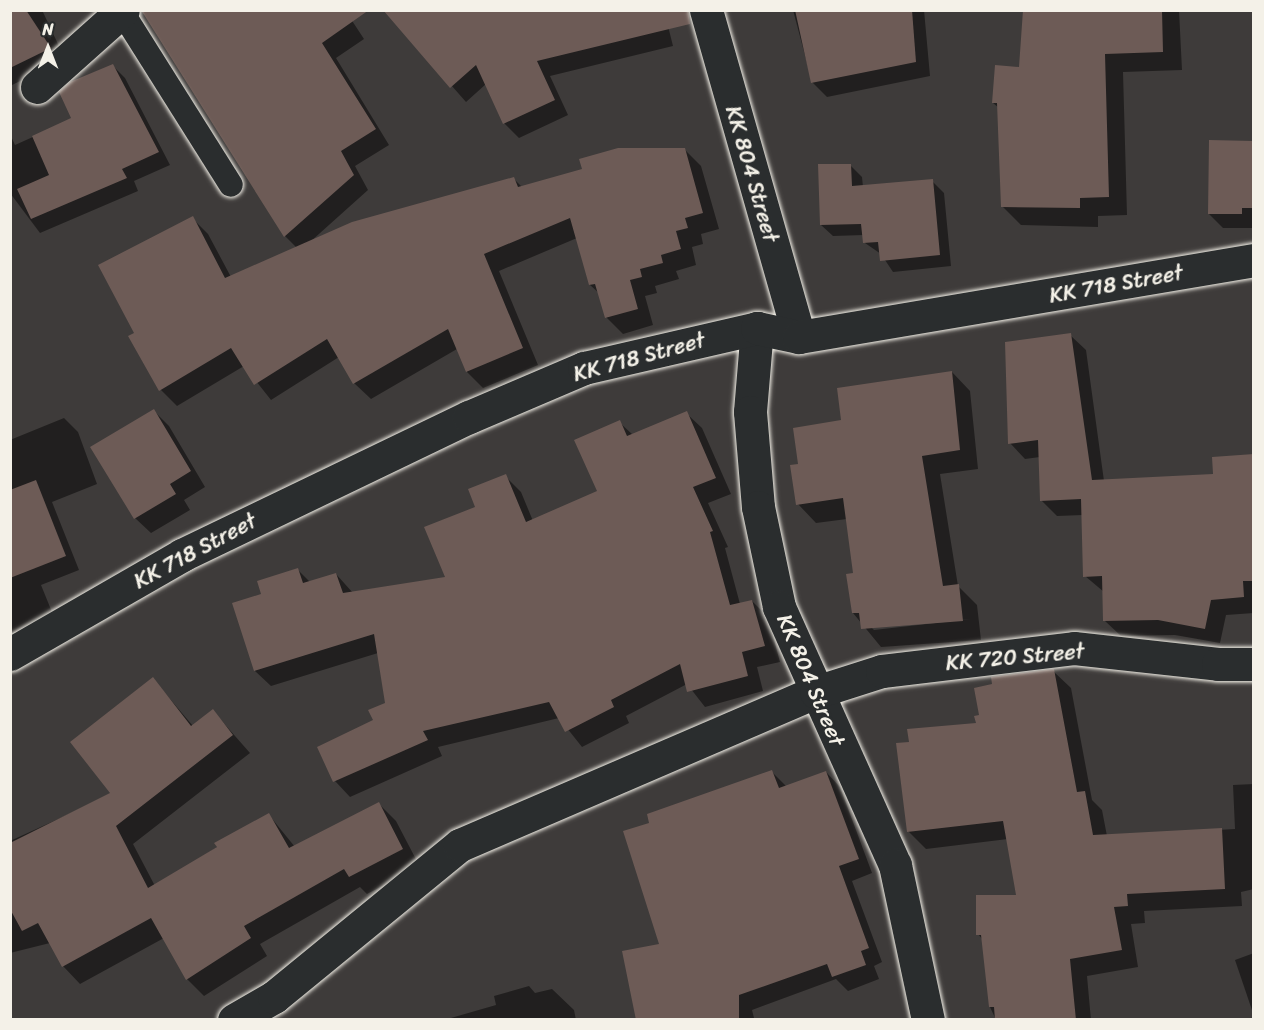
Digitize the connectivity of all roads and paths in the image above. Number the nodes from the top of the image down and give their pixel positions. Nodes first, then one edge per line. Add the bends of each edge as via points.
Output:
1 (706, 10) edge
2 (122, 11) edge
3 (37, 87) dead end
4 (231, 184) dead end
5 (1254, 260) edge
6 (758, 328) junction
7 (799, 337) junction
8 (10, 654) edge
9 (1254, 664) edge
10 (816, 692) junction
11 (234, 1020) edge
12 (928, 1020) edge

1 - 7 street, KK 804 Street
2 - 3 street
2 - 4 lane
5 - 7 street, KK 718 Street
6 - 7 street, KK 718 Street
6 - 8 street, KK 718 Street via 585,368 469,417 182,555
6 - 10 street, KK 804 Street via 750,412 758,507 779,608
9 - 10 street, KK 720 Street via 1218,664 1074,648 882,671
10 - 11 street, KK 720 Street via 460,845 274,997
10 - 12 street, KK 804 Street via 895,865

